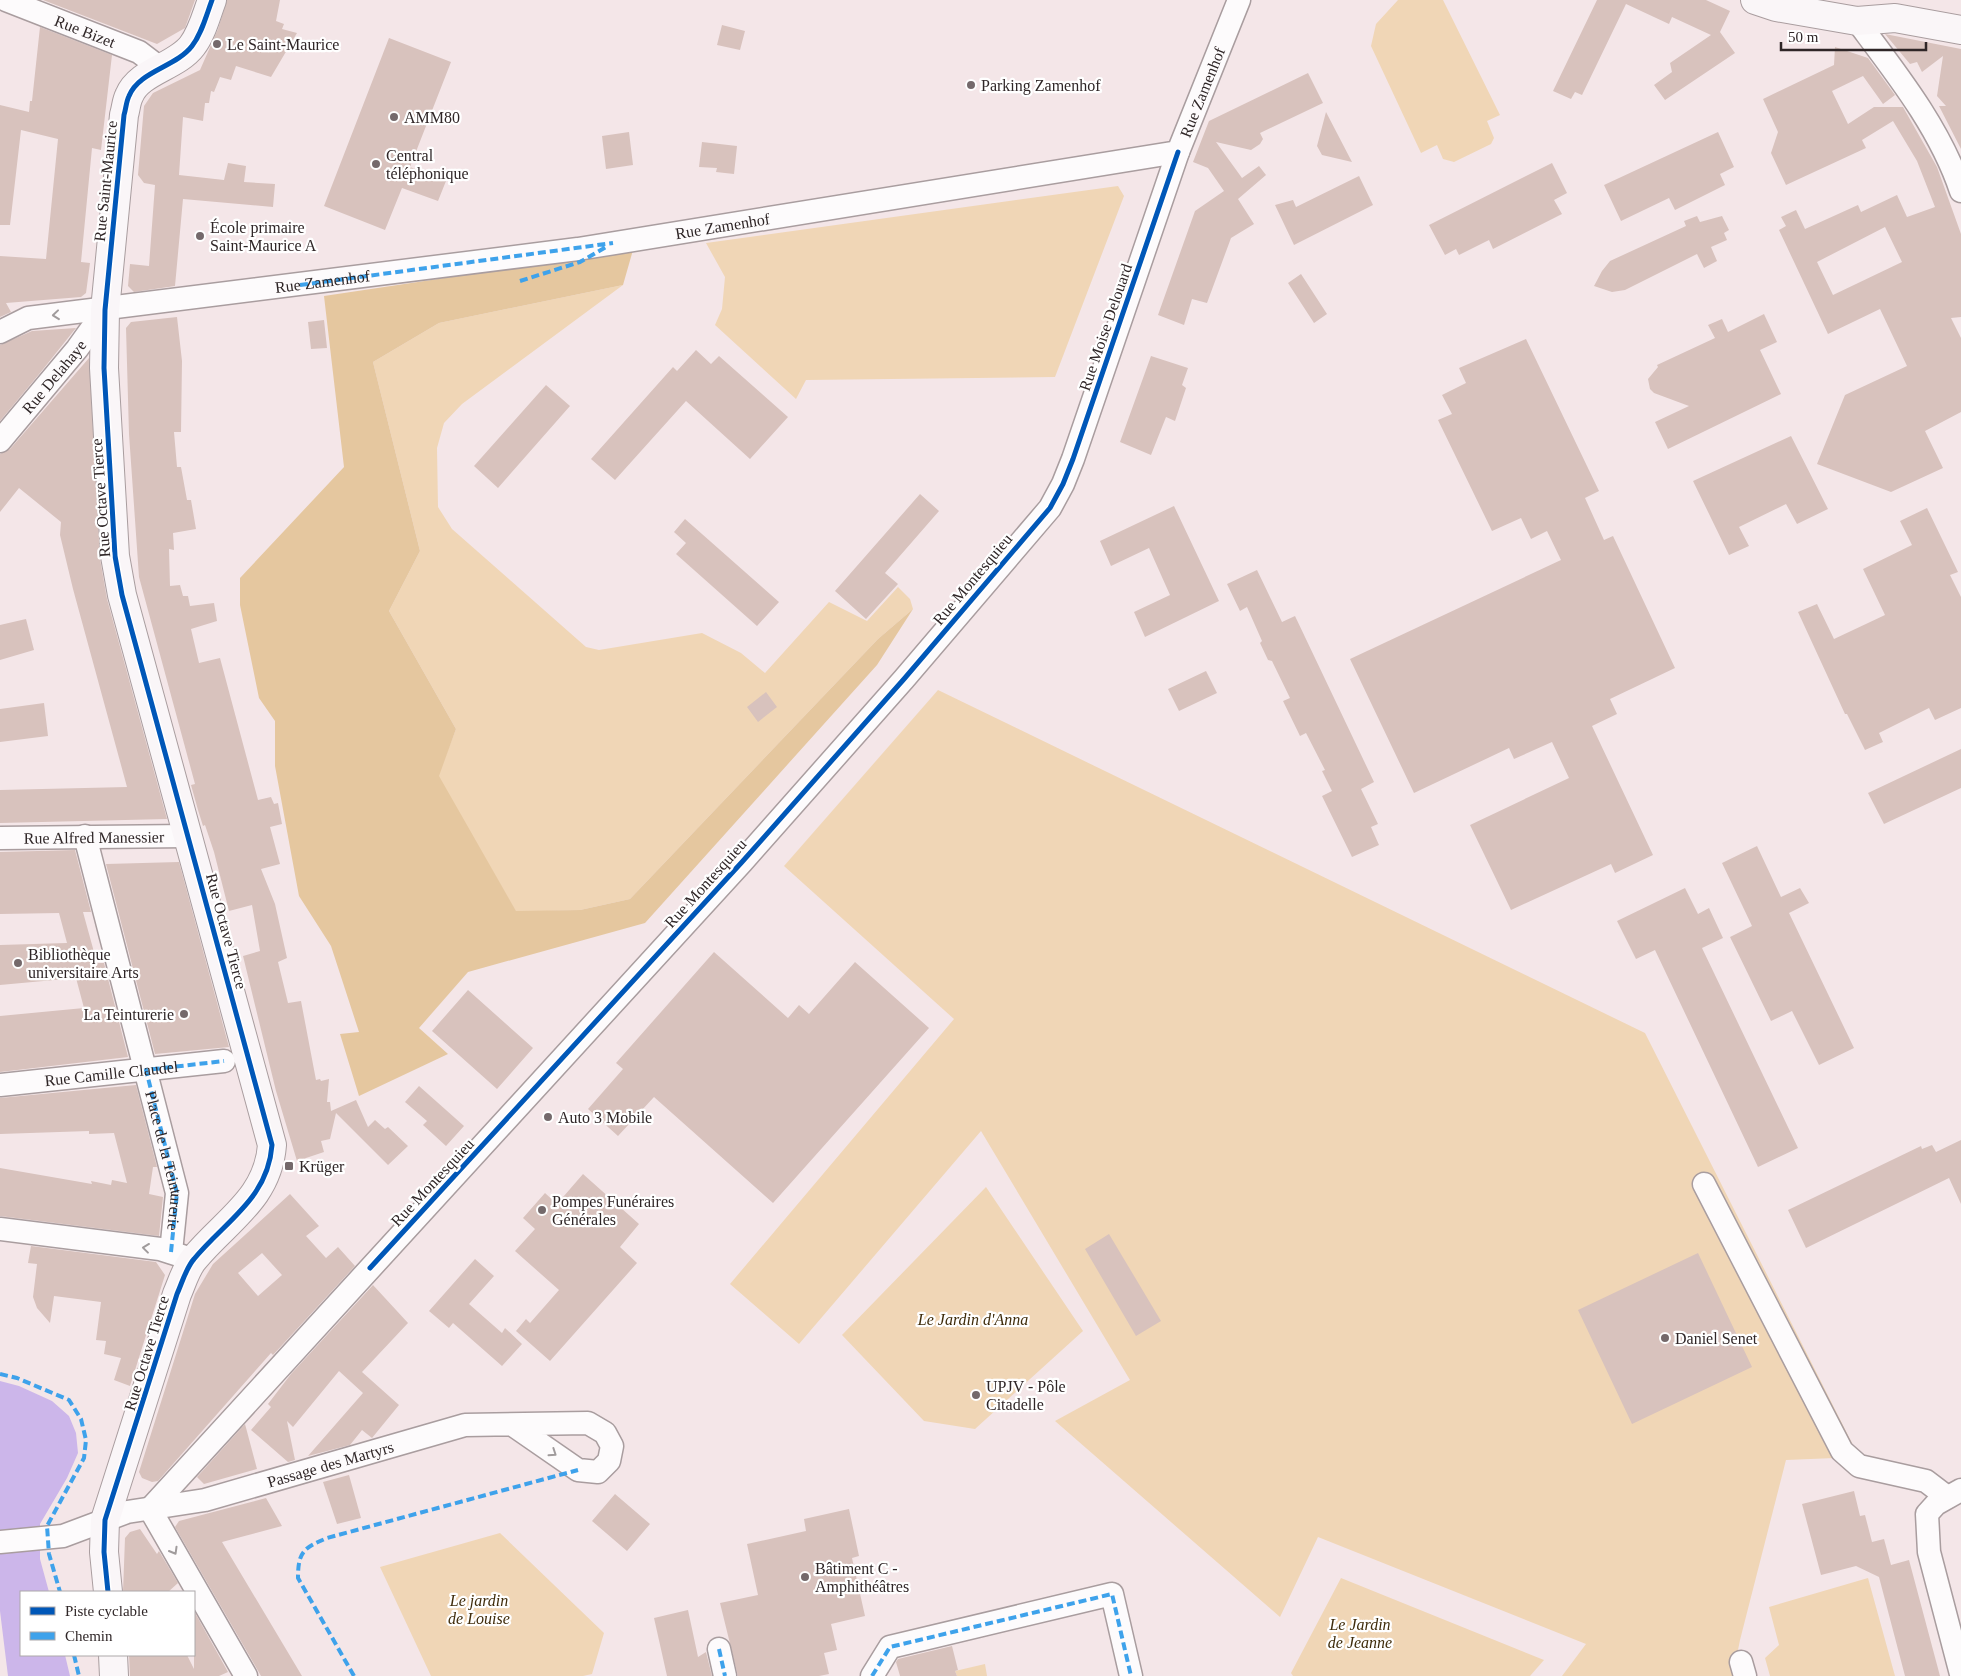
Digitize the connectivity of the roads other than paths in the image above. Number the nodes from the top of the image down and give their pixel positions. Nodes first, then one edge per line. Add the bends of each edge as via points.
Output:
1 (6, 0) edge
2 (212, 0) edge
3 (1239, 0) edge
4 (1755, 0) edge
5 (1820, 7) edge
6 (1857, 21) junction
7 (1961, 30) edge
8 (160, 68) junction
9 (1178, 152) junction
10 (1961, 191) edge
11 (105, 310) junction
12 (0, 332) edge
13 (0, 441) edge
14 (1050, 508) joint
15 (84, 836) junction
16 (188, 836) junction
17 (0, 838) edge
18 (224, 1061) dead end
19 (146, 1070) junction
20 (0, 1085) edge
21 (1704, 1184) dead end
22 (0, 1229) edge
23 (182, 1256) junction
24 (513, 1425) dead end
25 (1954, 1494) edge
26 (150, 1509) junction
27 (105, 1520) junction
28 (0, 1542) edge
29 (108, 1591) edge
30 (719, 1649) dead end
31 (113, 1656) edge
32 (1961, 1674) edge
33 (114, 1676) edge
34 (246, 1676) edge
35 (725, 1676) edge
36 (872, 1676) edge
37 (1131, 1676) edge

1 - 8 street, Rue Bizet via 139,52
2 - 8 street, Rue Saint-Maurice via 192,46 180,58
3 - 9 street, Rue Zamenhof
4 - 5 street via 1776,7
5 - 6 street
6 - 7 street via 1896,18
6 - 10 street via 1944,148
8 - 11 street, Rue Saint-Maurice via 129,95 124,115
9 - 11 street, Rue Zamenhof via 613,243
9 - 14 street, Rue Moise Delouard via 1073,459
11 -> 12 street, Rue Zamenhof via 28,318
11 - 13 street, Rue Delahaye via 77,349
11 - 16 street, Rue Octave Tierce via 105,379 115,556 122,595
14 - 26 street, Rue Montesquieu via 742,862
15 - 16 street, Rue Alfred Manessier
15 - 17 street, Rue Alfred Manessier
15 - 19 street, Place de la Teinturerie
16 - 23 street, Rue Octave Tierce via 272,1145 271,1163 262,1183 245,1206
18 - 19 street, Rue Camille Claudel
19 - 20 street, Rue Camille Claudel
19 - 23 street, Place de la Teinturerie via 177,1193
21 - 25 street via 1842,1451 1859,1466 1926,1481
23 -> 22 street
23 - 27 street, Rue Octave Tierce via 177,1294
24 - 26 street, Passage des Martyrs via 465,1425 205,1500
25 - 32 street via 1936,1504 1927,1514 1929,1552
26 - 27 street, Passage des Martyrs via 127,1512
26 -> 34 street
27 - 28 street, Passage des Martyrs via 86,1529 48,1538
27 - 29 street, Rue Octave Tierce
30 - 35 street
31 - 33 street
36 - 37 street via 890,1647 1112,1594

